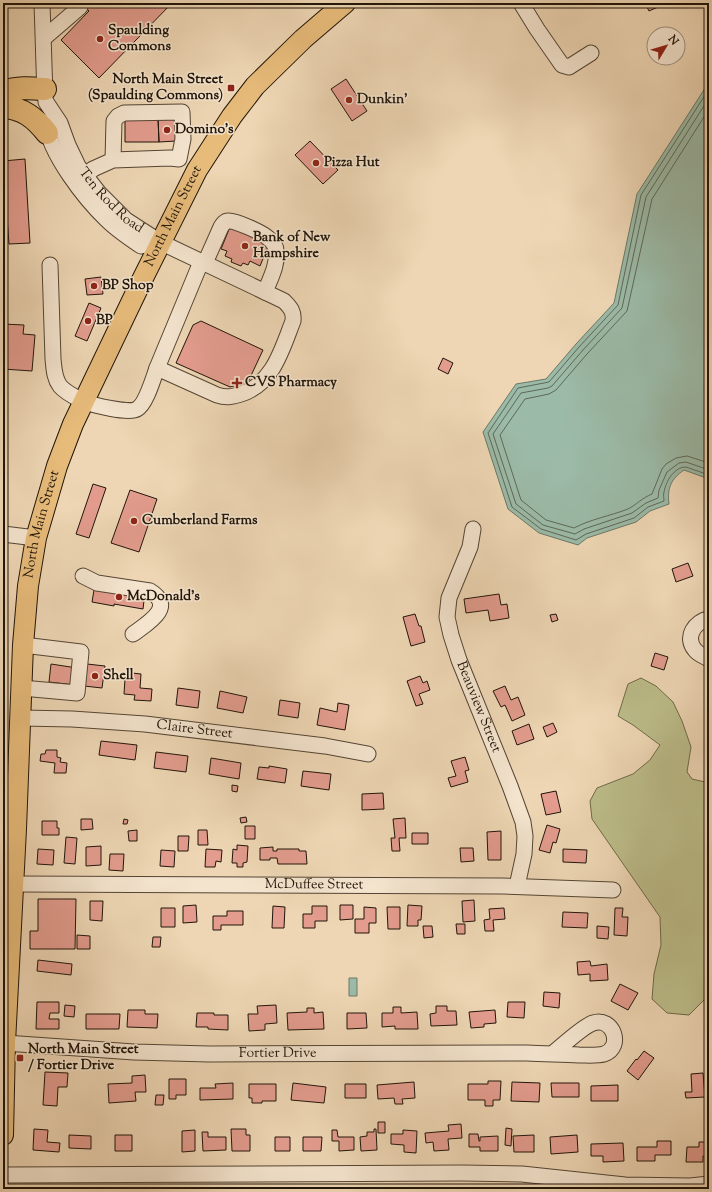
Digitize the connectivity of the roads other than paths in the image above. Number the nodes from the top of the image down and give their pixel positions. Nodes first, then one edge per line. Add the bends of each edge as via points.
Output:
1 (42, 3) edge
2 (345, 3) edge
3 (521, 3) edge
4 (80, 7) dead end
5 (44, 38) junction
6 (592, 52) dead end
7 (3, 92) edge
8 (46, 95) junction
9 (3, 107) edge
10 (47, 133) junction
11 (179, 159) junction
12 (113, 160) junction
13 (197, 170) junction
14 (85, 176) junction
15 (160, 242) junction
16 (203, 262) junction
17 (50, 265) dead end
18 (265, 292) junction
19 (157, 368) junction
20 (85, 402) junction
21 (473, 529) dead end
22 (3, 534) edge
23 (36, 538) junction
24 (83, 576) dead end
25 (709, 619) edge
26 (133, 634) dead end
27 (23, 645) junction
28 (709, 658) edge
29 (22, 688) junction
30 (21, 718) junction
31 (368, 754) dead end
32 (14, 884) junction
33 (517, 886) junction
34 (613, 890) dead end
35 (7, 932) edge
36 (6, 960) edge
37 (5, 1010) edge
38 (4, 1037) edge
39 (552, 1054) dead end
40 (3, 1135) edge
41 (3, 1175) edge
42 (553, 1183) edge
43 (709, 1184) edge

1 - 5 street, Ten Rod Road
2 - 13 main road, North Main Street via 260,81 232,116
3 - 6 street via 562,65 569,67
4 - 5 street
5 - 8 street, Ten Rod Road
7 - 8 highway via 26,87
8 - 10 street, Ten Rod Road
8 - 14 street, Ten Rod Road
9 - 10 highway via 29,114
10 - 15 street, Ten Rod Road via 77,185 107,221 141,246
11 - 12 street
11 - 12 street via 183,139 182,112 124,113 118,116 114,121
11 - 13 street
12 - 14 street via 93,169
13 - 15 main road, North Main Street
14 - 15 street, Ten Rod Road via 126,220
15 - 16 street
15 - 20 main road, North Main Street
16 - 18 street
16 - 18 street via 225,223 236,222 260,233 268,237 276,249 276,266
16 - 19 street
17 - 20 street via 54,372 64,389
18 - 19 street via 290,307 294,313 294,321 276,364 255,388 226,398
19 - 20 street via 143,402 132,411
20 - 23 main road, North Main Street via 73,424 57,466
21 - 33 street, Beauview Street via 470,547 449,598 447,617 459,660 523,822 524,854
22 - 23 street
23 - 27 main road, North Main Street via 28,586
24 - 26 street via 97,582 156,594 160,600 160,610
25 - 28 street via 697,623 693,628 691,640 696,651
27 - 29 main road, North Main Street
27 - 29 street via 81,652 77,693
29 - 30 main road, North Main Street
30 - 31 street, Claire Street via 145,724 325,746
30 - 32 main road, North Main Street
32 - 33 street, McDuffee Street
32 - 35 main road, North Main Street
33 - 34 street, McDuffee Street
35 - 36 main road, North Main Street
36 - 37 main road, North Main Street
37 - 38 main road, North Main Street
38 - 39 street, Fortier Drive via 134,1052
38 - 40 main road, North Main Street
41 - 42 street via 462,1172 522,1174
42 - 43 street via 690,1186

